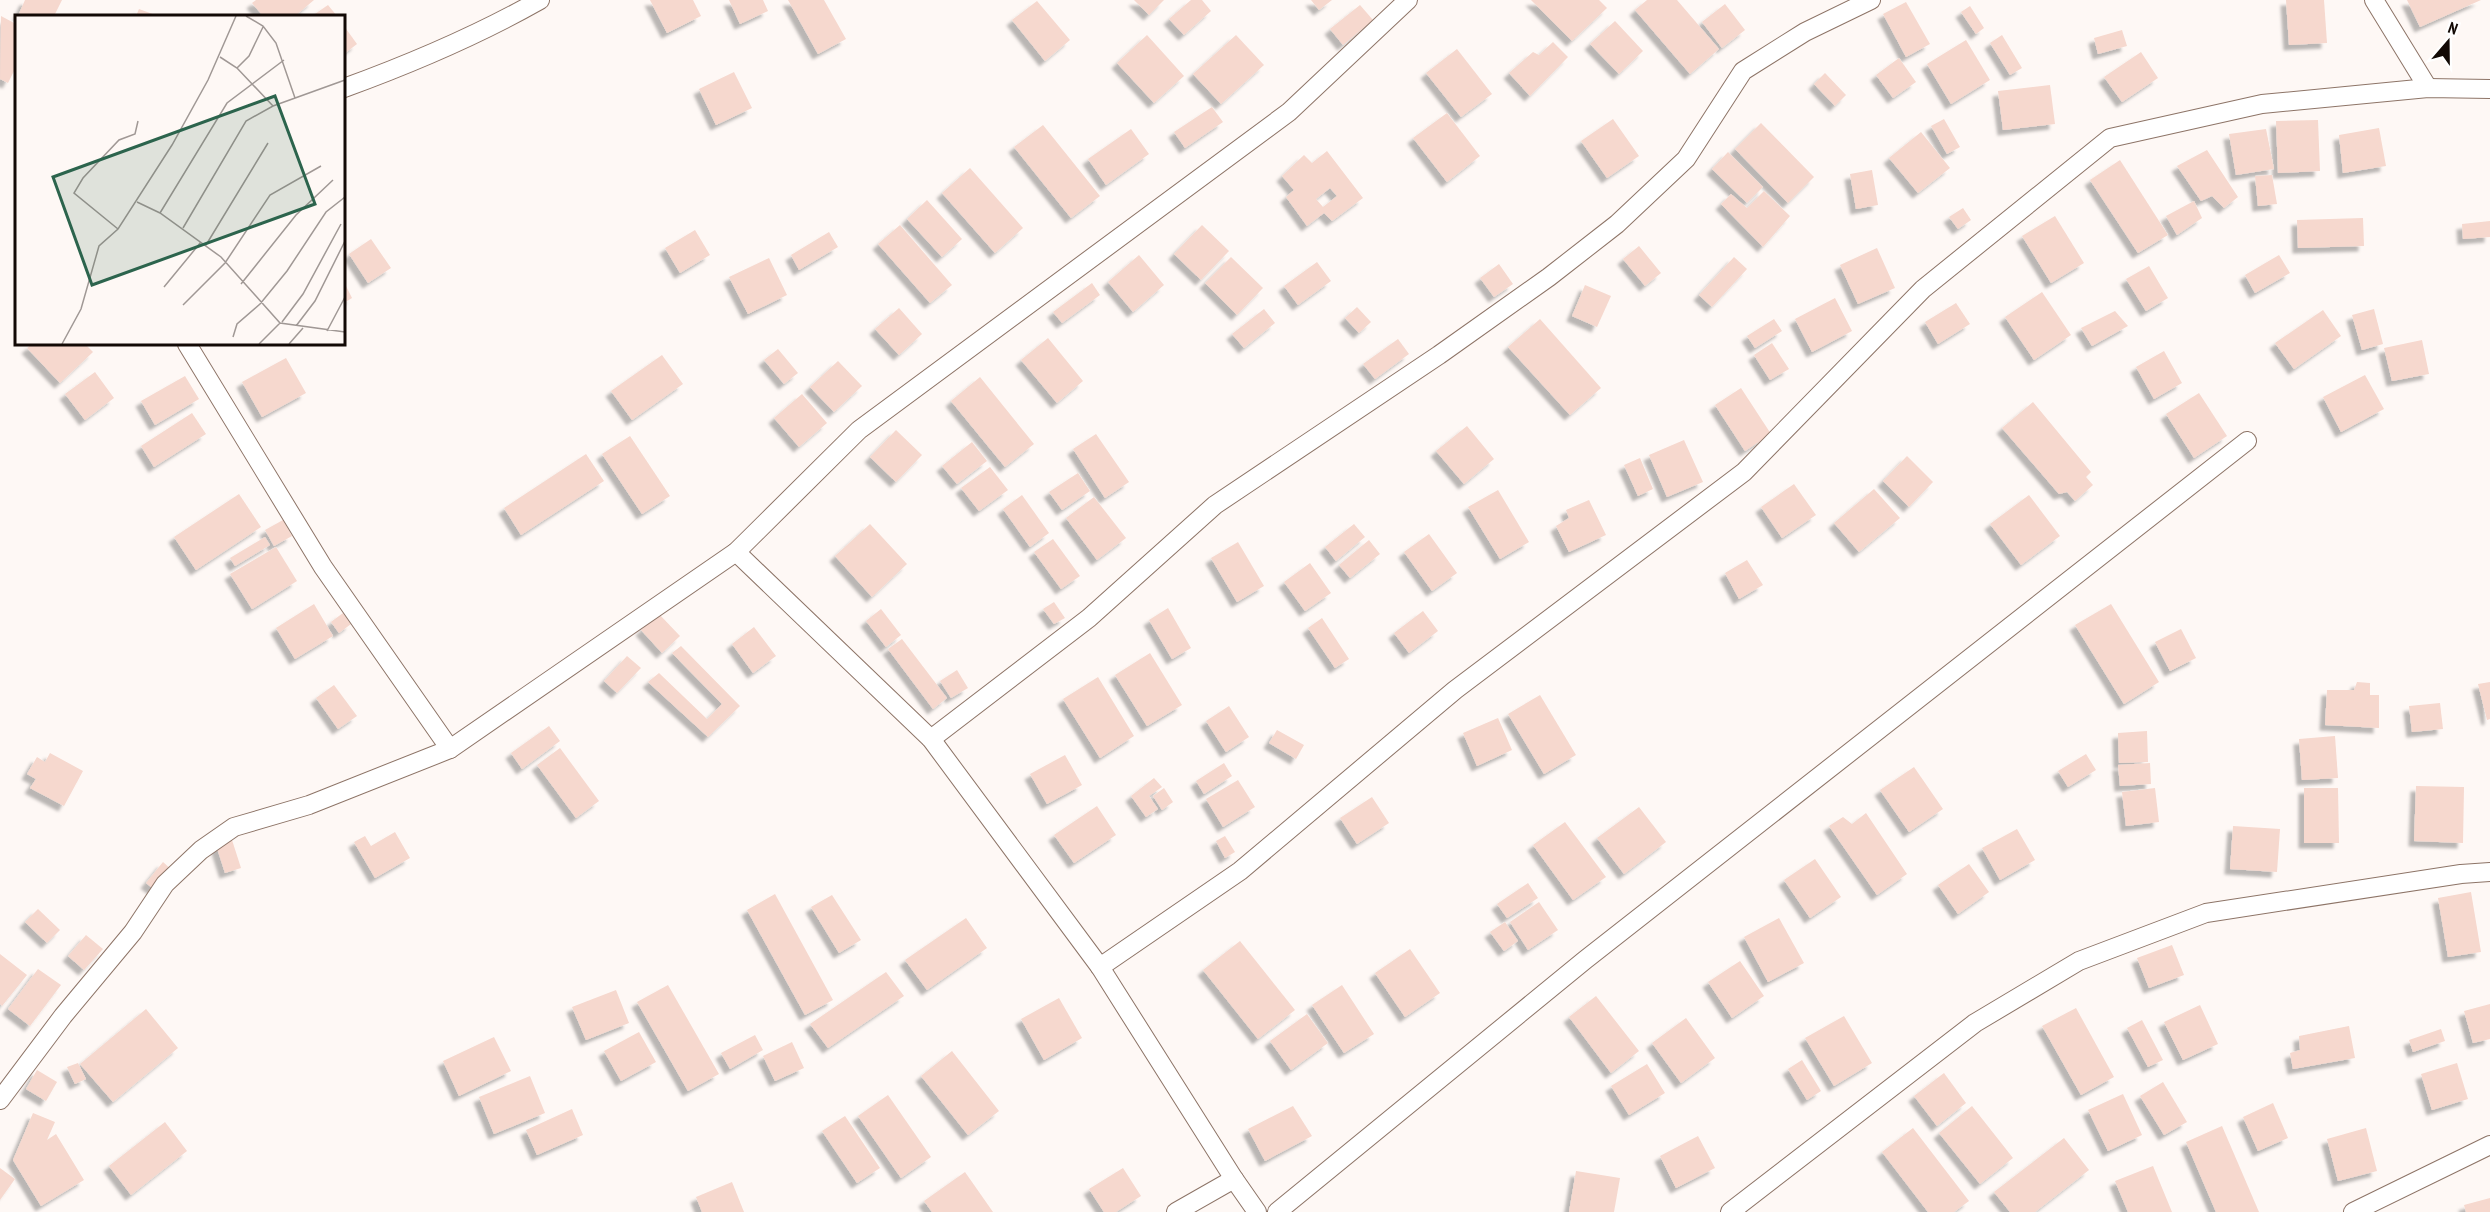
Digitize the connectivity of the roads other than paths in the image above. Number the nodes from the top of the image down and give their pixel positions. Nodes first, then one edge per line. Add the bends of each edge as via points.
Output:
1 (540, 0) edge
2 (1408, 0) edge
3 (1871, 0) edge
4 (2374, 0) edge
5 (345, 88) edge
6 (2428, 88) junction
7 (2490, 89) edge
8 (188, 345) edge
9 (2247, 441) dead end
10 (736, 552) junction
11 (932, 739) junction
12 (450, 749) junction
13 (2490, 872) edge
14 (1100, 967) junction
15 (0, 1100) edge
16 (2490, 1145) edge
17 (1234, 1179) junction
18 (1176, 1212) edge
19 (1257, 1212) edge
20 (1277, 1212) edge
21 (1730, 1212) edge
22 (2354, 1212) edge

1 - 5 street via 505,20
2 - 10 street via 1289,112 859,430
3 - 11 street via 1805,32 1743,71 1686,159 1617,224 1458,342 1215,505 1089,618
4 - 6 street
6 - 7 street
6 - 14 street via 2262,104 2110,138 1923,289 1744,472 1455,690 1240,871
8 - 12 street via 323,567
9 - 20 street via 1585,960
10 - 11 street
10 - 12 street
11 - 14 street
12 - 15 street via 309,806 234,827 201,850 165,884 133,932
13 - 21 street via 2206,913 2079,961 1975,1023
14 - 17 street
16 - 22 street
17 - 18 street
17 - 19 street

